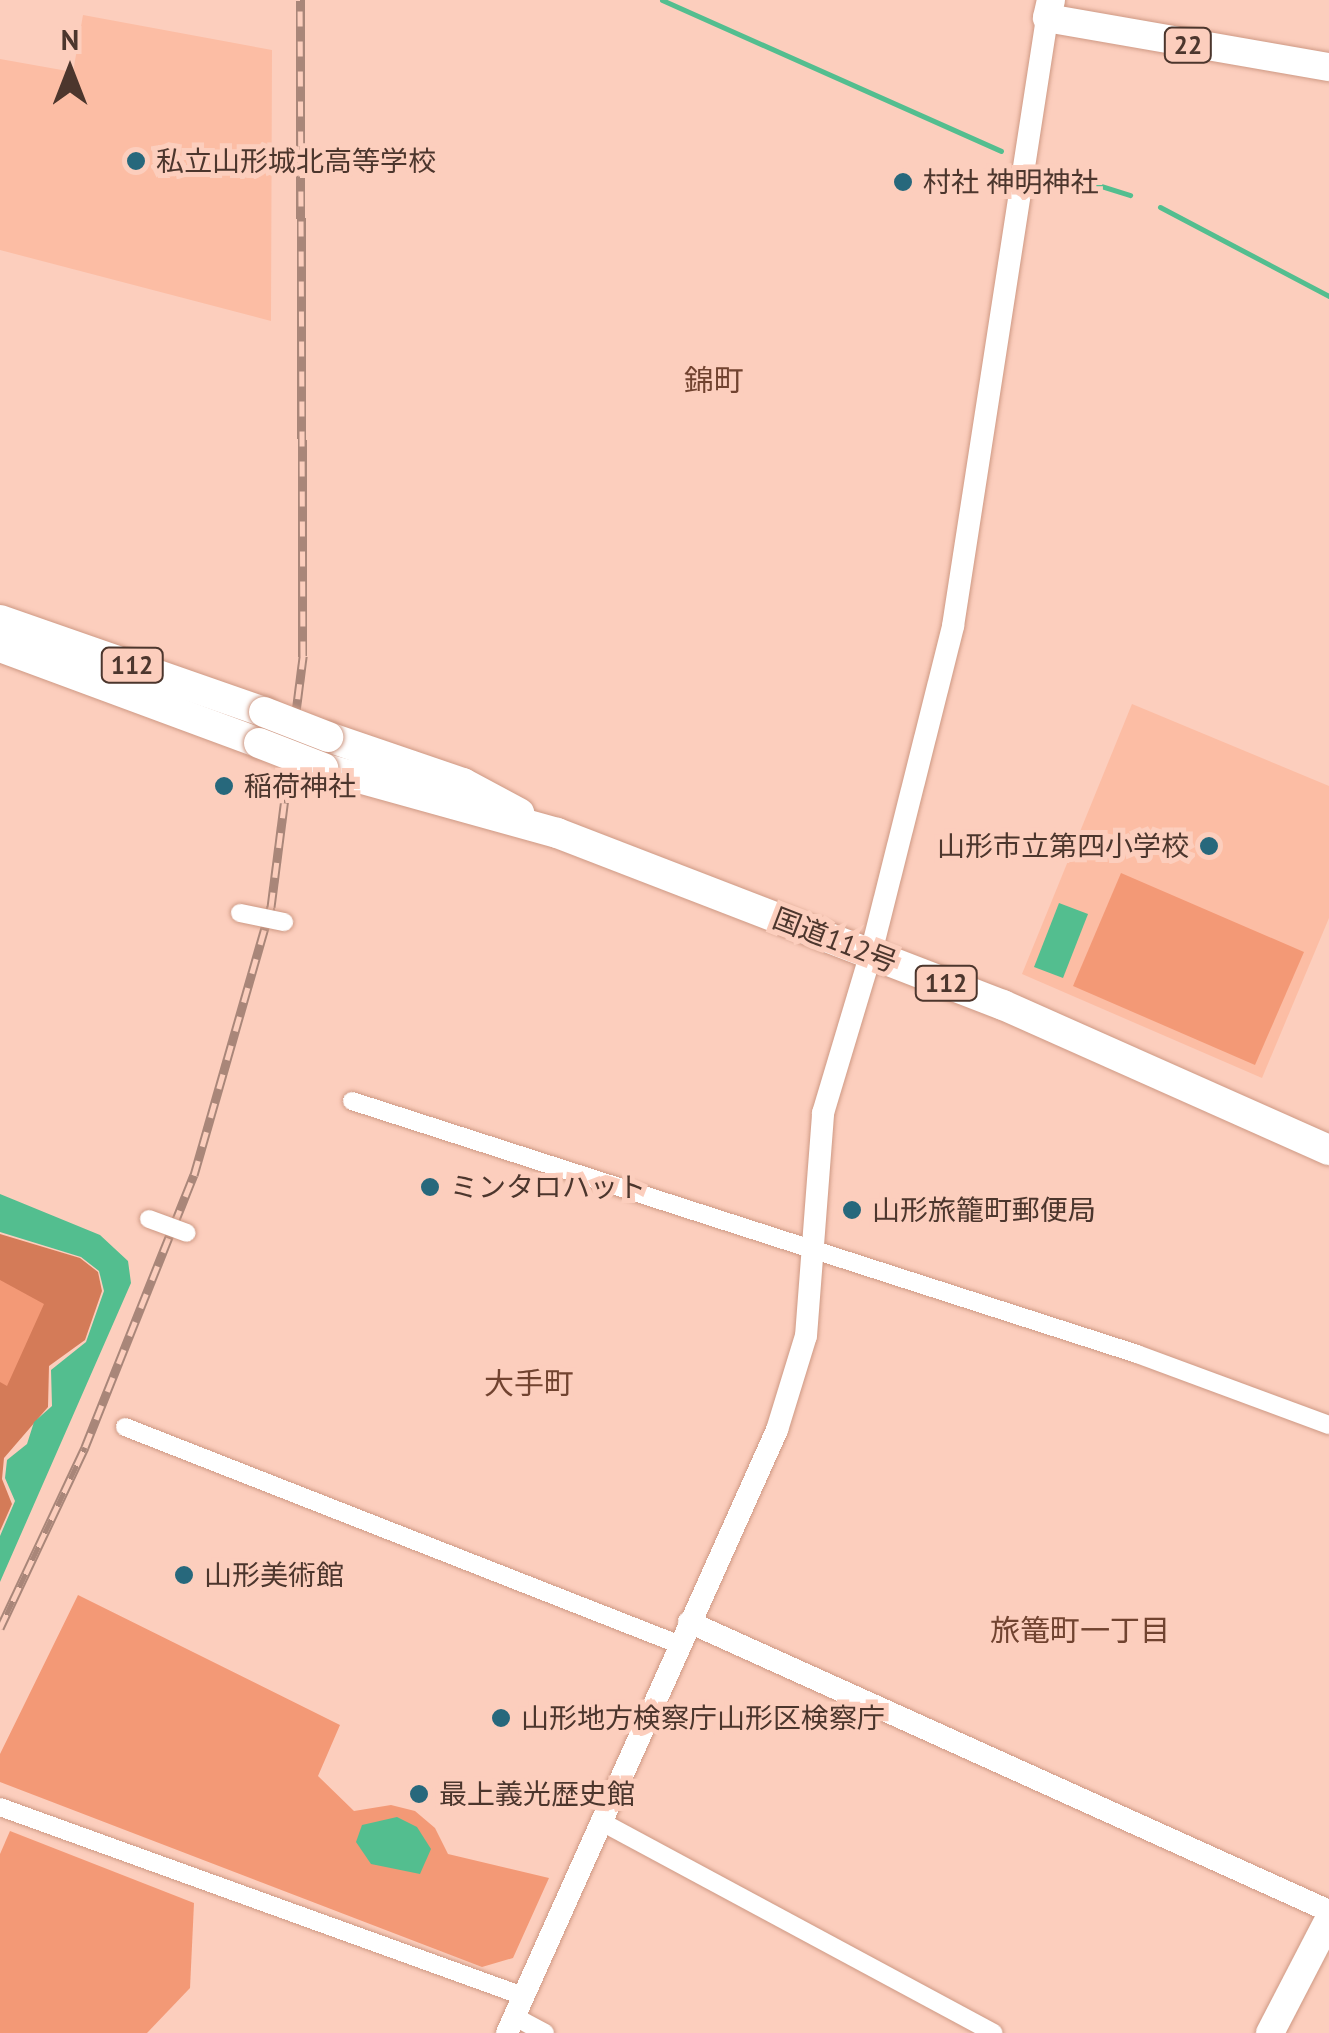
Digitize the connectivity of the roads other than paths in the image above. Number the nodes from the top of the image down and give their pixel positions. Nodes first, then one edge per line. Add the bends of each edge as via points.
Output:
1 (1049, 9) edge
2 (1329, 66) edge
3 (0, 620) edge
4 (0, 647) edge
5 (556, 834) junction
6 (240, 913) dead end
7 (284, 922) dead end
8 (871, 953) junction
9 (352, 1102) dead end
10 (1329, 1150) edge
11 (149, 1218) dead end
12 (188, 1233) dead end
13 (812, 1248) junction
14 (1329, 1425) edge
15 (125, 1427) dead end
16 (689, 1622) junction
17 (678, 1644) junction
18 (0, 1807) edge
19 (600, 1821) junction
20 (1329, 1915) edge
21 (515, 2015) edge
22 (545, 2033) edge
23 (993, 2033) edge
24 (1270, 2033) edge

1 - 2 main road, 22
1 - 8 street via 953,626
3 - 5 highway, 国道112号 / 112, bridge via 464,783
4 - 5 highway, 国道112号 / 112, bridge via 324,768
5 - 8 highway, 国道112号 / 112
6 - 7 street, bridge
8 - 10 highway, 国道112号 / 112
8 - 13 street via 822,1113
9 - 13 street
11 - 12 street, bridge
13 - 14 street
13 - 16 street via 806,1336 792,1382
15 - 17 street
16 - 17 street
16 - 20 street
17 - 19 street
18 - 21 street
19 - 21 street
19 - 23 street
20 - 24 main road
21 - 22 street

